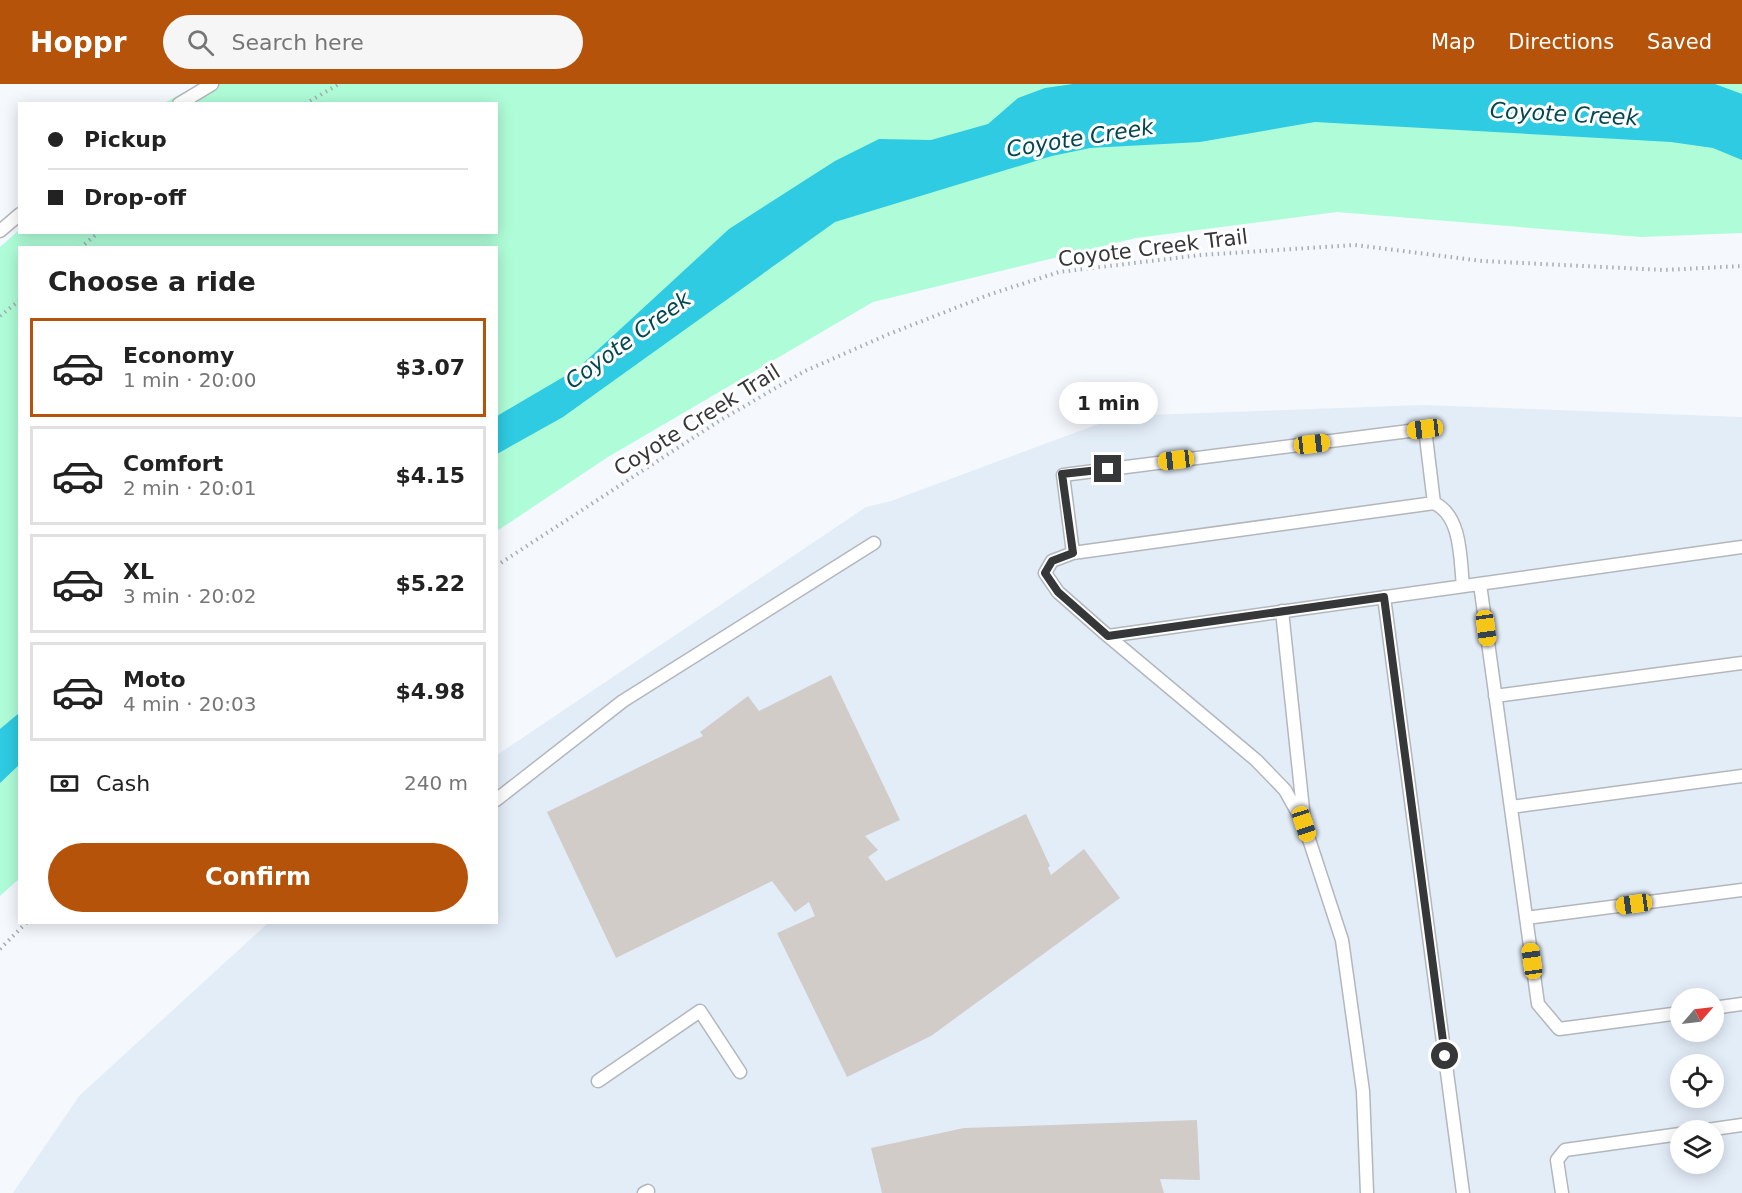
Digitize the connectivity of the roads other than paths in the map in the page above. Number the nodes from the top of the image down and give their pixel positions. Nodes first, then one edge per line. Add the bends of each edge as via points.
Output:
1 (212, 84) edge
2 (181, 102) edge
3 (18, 216) edge
4 (0, 231) edge
5 (1434, 504) junction
6 (874, 543) dead end
7 (1742, 548) edge
8 (1073, 553) junction
9 (1480, 584) junction
10 (1463, 586) junction
11 (1384, 597) junction
12 (1282, 611) junction
13 (1108, 636) junction
14 (1742, 663) edge
15 (1495, 696) junction
16 (1742, 776) edge
17 (498, 799) edge
18 (1511, 807) junction
19 (1304, 824) junction
20 (1742, 890) edge
21 (1526, 918) junction
22 (1742, 1004) edge
23 (1724, 1006) edge
24 (1670, 1014) edge
25 (740, 1072) dead end
26 (598, 1081) dead end
27 (1742, 1125) edge
28 (1724, 1128) edge
29 (1670, 1135) edge
30 (1367, 1193) edge
31 (1463, 1193) edge
32 (1562, 1193) edge

1 - 2 lane
3 - 4 lane
5 - 8 lane
5 - 8 lane via 1425,429 1062,474
5 - 10 lane via 1445,508 1455,525
6 - 17 lane via 623,701
7 - 9 lane
8 - 13 lane via 1052,561 1045,573 1058,592
9 - 10 lane
9 - 15 lane
10 - 11 lane
11 - 12 lane
11 - 31 lane
12 - 13 lane
12 - 19 lane
13 - 19 lane via 1256,759 1285,790
14 - 15 lane
15 - 18 lane
16 - 18 lane
18 - 21 lane
19 - 30 lane via 1342,940 1363,1091
20 - 21 lane
21 - 24 lane via 1538,1004 1559,1029
22 - 23 lane
25 - 26 lane via 700,1011
27 - 28 lane
29 - 32 lane via 1565,1150 1557,1160

